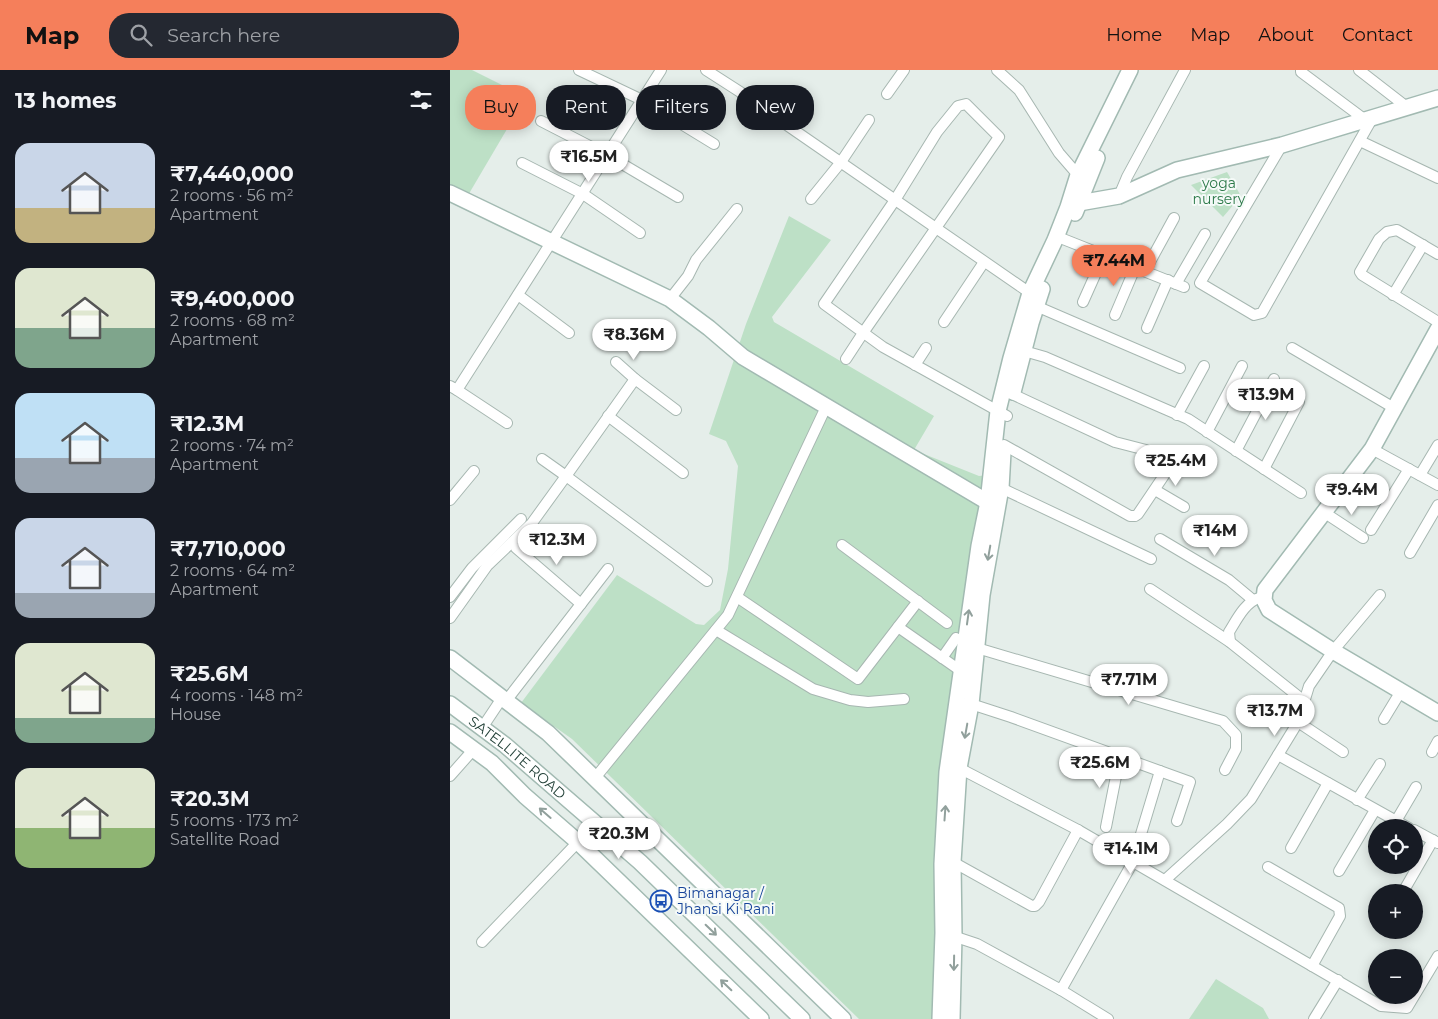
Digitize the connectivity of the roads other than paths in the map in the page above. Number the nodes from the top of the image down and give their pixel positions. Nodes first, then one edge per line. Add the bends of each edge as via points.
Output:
1 (579, 70) edge
2 (662, 70) edge
3 (706, 70) edge
4 (904, 70) edge
5 (997, 70) edge
6 (1130, 70) edge
7 (1139, 70) edge
8 (1185, 70) edge
9 (1301, 70) edge
10 (1359, 70) edge
11 (652, 85) edge
12 (736, 89) edge
13 (886, 94) dead end
14 (636, 97) edge
15 (1438, 98) edge
16 (1408, 108) junction
17 (636, 110) edge
18 (1368, 118) junction
19 (869, 120) dead end
20 (541, 121) dead end
21 (691, 130) edge
22 (794, 130) edge
23 (1360, 141) junction
24 (714, 144) dead end
25 (1282, 145) junction
26 (608, 155) junction
27 (841, 162) junction
28 (522, 163) dead end
29 (1078, 175) junction
30 (1438, 178) edge
31 (450, 193) edge
32 (583, 194) junction
33 (1120, 196) junction
34 (678, 198) dead end
35 (811, 198) dead end
36 (895, 200) junction
37 (1079, 203) junction
38 (737, 209) dead end
39 (1174, 218) dead end
40 (936, 228) junction
41 (640, 232) dead end
42 (1205, 234) dead end
43 (1063, 239) junction
44 (552, 242) junction
45 (1423, 245) junction
46 (1438, 254) edge
47 (1104, 255) junction
48 (984, 262) junction
49 (1140, 269) junction
50 (1176, 284) junction
51 (518, 295) junction
52 (1393, 295) junction
53 (670, 299) junction
54 (1033, 299) junction
55 (1083, 302) dead end
56 (1115, 316) dead end
57 (944, 322) dead end
58 (1438, 322) edge
59 (1147, 328) dead end
60 (1438, 329) edge
61 (569, 333) dead end
62 (863, 333) junction
63 (1438, 342) edge
64 (926, 348) dead end
65 (1292, 348) dead end
66 (1024, 351) junction
67 (846, 359) dead end
68 (616, 362) dead end
69 (915, 365) junction
70 (1204, 366) dead end
71 (1242, 366) dead end
72 (1180, 368) dead end
73 (636, 379) junction
74 (1274, 379) dead end
75 (453, 388) edge
76 (1012, 394) junction
77 (1299, 402) dead end
78 (826, 407) junction
79 (1394, 408) junction
80 (676, 410) dead end
81 (1003, 413) junction
82 (1177, 415) junction
83 (608, 416) junction
84 (507, 423) dead end
85 (1207, 432) junction
86 (1004, 445) junction
87 (1438, 445) edge
88 (1146, 450) dead end
89 (1374, 450) junction
90 (1236, 451) junction
91 (542, 459) dead end
92 (1409, 469) junction
93 (1264, 470) junction
94 (474, 471) dead end
95 (1203, 471) dead end
96 (683, 473) dead end
97 (1420, 475) junction
98 (566, 476) junction
99 (1438, 485) edge
100 (1001, 488) junction
101 (1155, 490) junction
102 (1301, 493) dead end
103 (450, 500) edge
104 (993, 505) junction
105 (1438, 506) edge
106 (1184, 507) dead end
107 (1328, 516) junction
108 (520, 519) dead end
109 (1160, 539) dead end
110 (842, 545) dead end
111 (516, 548) dead end
112 (1410, 553) dead end
113 (1151, 560) dead end
114 (608, 569) dead end
115 (707, 581) dead end
116 (1150, 589) dead end
117 (1380, 595) dead end
118 (450, 597) edge
119 (737, 597) junction
120 (1259, 598) junction
121 (918, 601) junction
122 (581, 604) junction
123 (450, 618) edge
124 (947, 622) dead end
125 (898, 627) junction
126 (716, 630) junction
127 (956, 638) dead end
128 (1230, 642) junction
129 (977, 648) junction
130 (1335, 649) junction
131 (450, 658) edge
132 (942, 658) junction
133 (961, 671) junction
134 (1401, 691) junction
135 (504, 699) junction
136 (904, 699) dead end
137 (1304, 701) junction
138 (450, 704) edge
139 (971, 704) junction
140 (1436, 707) edge
141 (1384, 719) dead end
142 (1298, 722) junction
143 (482, 728) junction
144 (450, 732) edge
145 (1438, 741) edge
146 (473, 750) junction
147 (1343, 752) dead end
148 (1432, 752) dead end
149 (1278, 755) junction
150 (1120, 756) junction
151 (1380, 764) dead end
152 (959, 768) junction
153 (1225, 770) dead end
154 (1160, 771) junction
155 (450, 776) edge
156 (595, 778) junction
157 (1328, 783) junction
158 (1416, 787) dead end
159 (1357, 800) junction
160 (1375, 810) junction
161 (1392, 819) edge
162 (1397, 819) edge
163 (1177, 821) dead end
164 (1106, 827) dead end
165 (1078, 830) junction
166 (1423, 834) edge
167 (1436, 841) edge
168 (578, 842) junction
169 (1291, 848) dead end
170 (1134, 858) junction
171 (953, 862) junction
172 (1268, 867) dead end
173 (1339, 872) dead end
174 (1165, 880) junction
175 (1408, 884) edge
176 (948, 935) junction
177 (482, 942) dead end
178 (1438, 956) edge
179 (1312, 966) junction
180 (1338, 980) junction
181 (1060, 990) junction
182 (761, 1019) edge
183 (802, 1019) edge
184 (843, 1019) edge
185 (940, 1019) edge
186 (952, 1019) edge
187 (1108, 1019) edge
188 (1314, 1019) edge

1 - 14 street
2 - 11 street
3 - 12 street
4 - 13 street
5 - 29 street via 1019,90 1059,153
6 - 29 street
7 - 37 street
8 - 33 street
9 - 18 street
10 - 16 street
15 - 16 street
16 - 18 street
17 - 26 street
18 - 23 street
18 - 25 street
19 - 27 street
20 - 26 street
21 - 24 street
22 - 27 street
23 - 25 street via 1262,313 1254,314 1202,285 1200,279
23 - 30 street
25 - 33 street via 1177,170
26 - 32 street
26 - 34 street
27 - 35 street
27 - 36 street
28 - 32 street
29 - 54 street
31 - 44 street
32 - 41 street
32 - 44 street
33 - 37 street
36 - 40 street
36 - 40 street via 937,132 958,106 966,104 999,137
36 - 62 street via 824,304
37 - 43 street
38 - 53 street
39 - 49 street
40 - 48 street
40 - 62 street
42 - 50 street
43 - 47 street
43 - 54 street
44 - 51 street
44 - 53 street
45 - 46 street
45 - 52 street
45 - 52 street via 1397,230 1378,239 1360,272
47 - 49 street
47 - 55 street
48 - 54 street
48 - 57 street
49 - 50 street
49 - 56 street
50 - 59 street
51 - 61 street
51 - 75 street
52 - 58 street
53 - 78 street via 743,357
54 - 66 street
54 - 72 street
54 - 81 street via 1011,358
60 - 79 street
62 - 67 street
62 - 69 street
63 - 89 street
64 - 69 street
65 - 79 street
66 - 76 street
66 - 82 street via 1045,357
68 - 73 street
69 - 81 street
70 - 82 street
71 - 85 street
73 - 80 street
73 - 83 street
74 - 90 street
75 - 84 street
76 - 81 street
76 - 88 street via 1115,442
77 - 93 street
78 - 104 street
78 - 119 street
79 - 89 street
81 - 86 street
81 - 104 street
82 - 85 street
83 - 96 street
83 - 98 street
85 - 90 street
86 - 100 street
86 - 101 street via 1130,516 1138,514
87 - 97 street
89 - 92 street
89 - 107 street
89 - 120 street
90 - 93 street
91 - 98 street
92 - 97 street
92 - 107 street via 1367,534
93 - 102 street
94 - 103 street
95 - 101 street via 1178,459
97 - 99 street
98 - 115 street
98 - 123 street via 532,523 487,566
100 - 104 street
100 - 113 street
101 - 106 street
104 -> 129 street
133 -> 104 street via 979,546
105 - 112 street
107 - 130 street via 1277,583 1273,593 1274,603 1279,609
108 - 118 street via 472,568
109 - 120 street
110 - 121 street
111 - 122 street
114 - 122 street
116 - 128 street
117 - 130 street
119 - 125 street via 858,680
119 - 126 street
120 - 128 street via 1229,632
120 - 130 street via 1264,600 1268,610
121 - 124 street
121 - 125 street
122 - 135 street
125 - 132 street
126 - 136 street via 813,689 868,702
126 - 156 street
127 - 132 street
128 - 137 street
129 - 139 street
129 - 153 street via 1223,721 1236,736 1236,749
130 - 134 street
130 - 137 street via 1310,686
130 - 140 street
131 - 135 street
132 - 133 street
176 -> 133 street via 942,864 948,772
134 - 140 street
134 - 141 street
135 - 143 street
135 - 156 street via 548,733
137 - 142 street
138 - 143 street, SATELLITE ROAD
139 - 150 street
139 -> 152 street
142 - 147 street
142 - 149 street
143 -> 183 street, SATELLITE ROAD via 640,862
144 - 146 street, SATELLITE ROAD
145 - 148 street
146 - 155 street
168 -> 146 street, SATELLITE ROAD via 492,763
149 - 157 street
149 - 174 street via 1251,798
150 - 154 street
150 - 164 street
151 - 159 street
152 - 165 street
152 - 171 street
154 - 163 street via 1190,782
154 - 170 street
156 - 184 street
157 - 159 street
157 - 169 street
158 - 162 street
159 - 160 street
160 - 161 street
160 - 173 street
165 - 170 street
165 - 171 street via 1035,906
166 - 167 street
167 - 175 street
168 - 177 street
182 -> 168 street, SATELLITE ROAD
170 - 174 street
170 - 181 street
171 - 176 street
172 - 179 street via 1339,908 1340,916
174 - 179 street
176 - 181 street via 977,944
176 - 185 street
176 -> 186 street
178 - 180 street via 1408,1008 1381,1006
179 - 180 street
180 - 188 street
181 - 187 street

